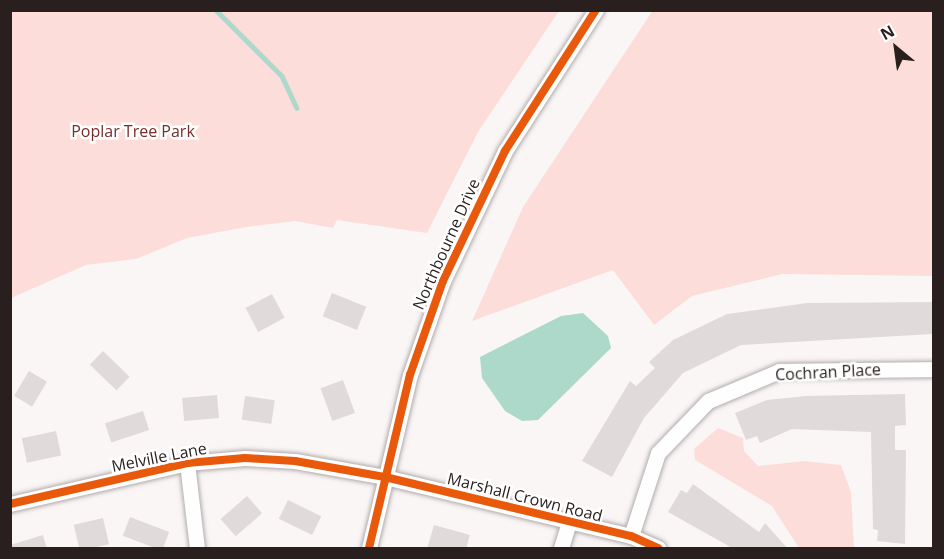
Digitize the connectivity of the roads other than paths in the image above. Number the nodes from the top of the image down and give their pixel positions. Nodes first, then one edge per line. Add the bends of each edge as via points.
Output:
1 (596, 10) edge
2 (933, 369) edge
3 (187, 464) junction
4 (385, 477) junction
5 (10, 504) edge
6 (569, 521) junction
7 (631, 536) junction
8 (197, 549) edge
9 (369, 549) edge
10 (561, 549) edge
11 (658, 549) edge

1 - 4 street, Northbourne Drive via 504,151 457,249 426,322
2 - 7 street, Cochran Place via 779,371 708,401 658,453
3 - 4 street, Melville Lane via 275,459
3 - 5 street, Melville Lane
3 - 8 street
4 - 6 street, Marshall Crown Road
4 - 9 street, Northbourne Drive
6 - 7 street, Marshall Crown Road
6 - 10 street
7 - 11 street, Marshall Crown Road

